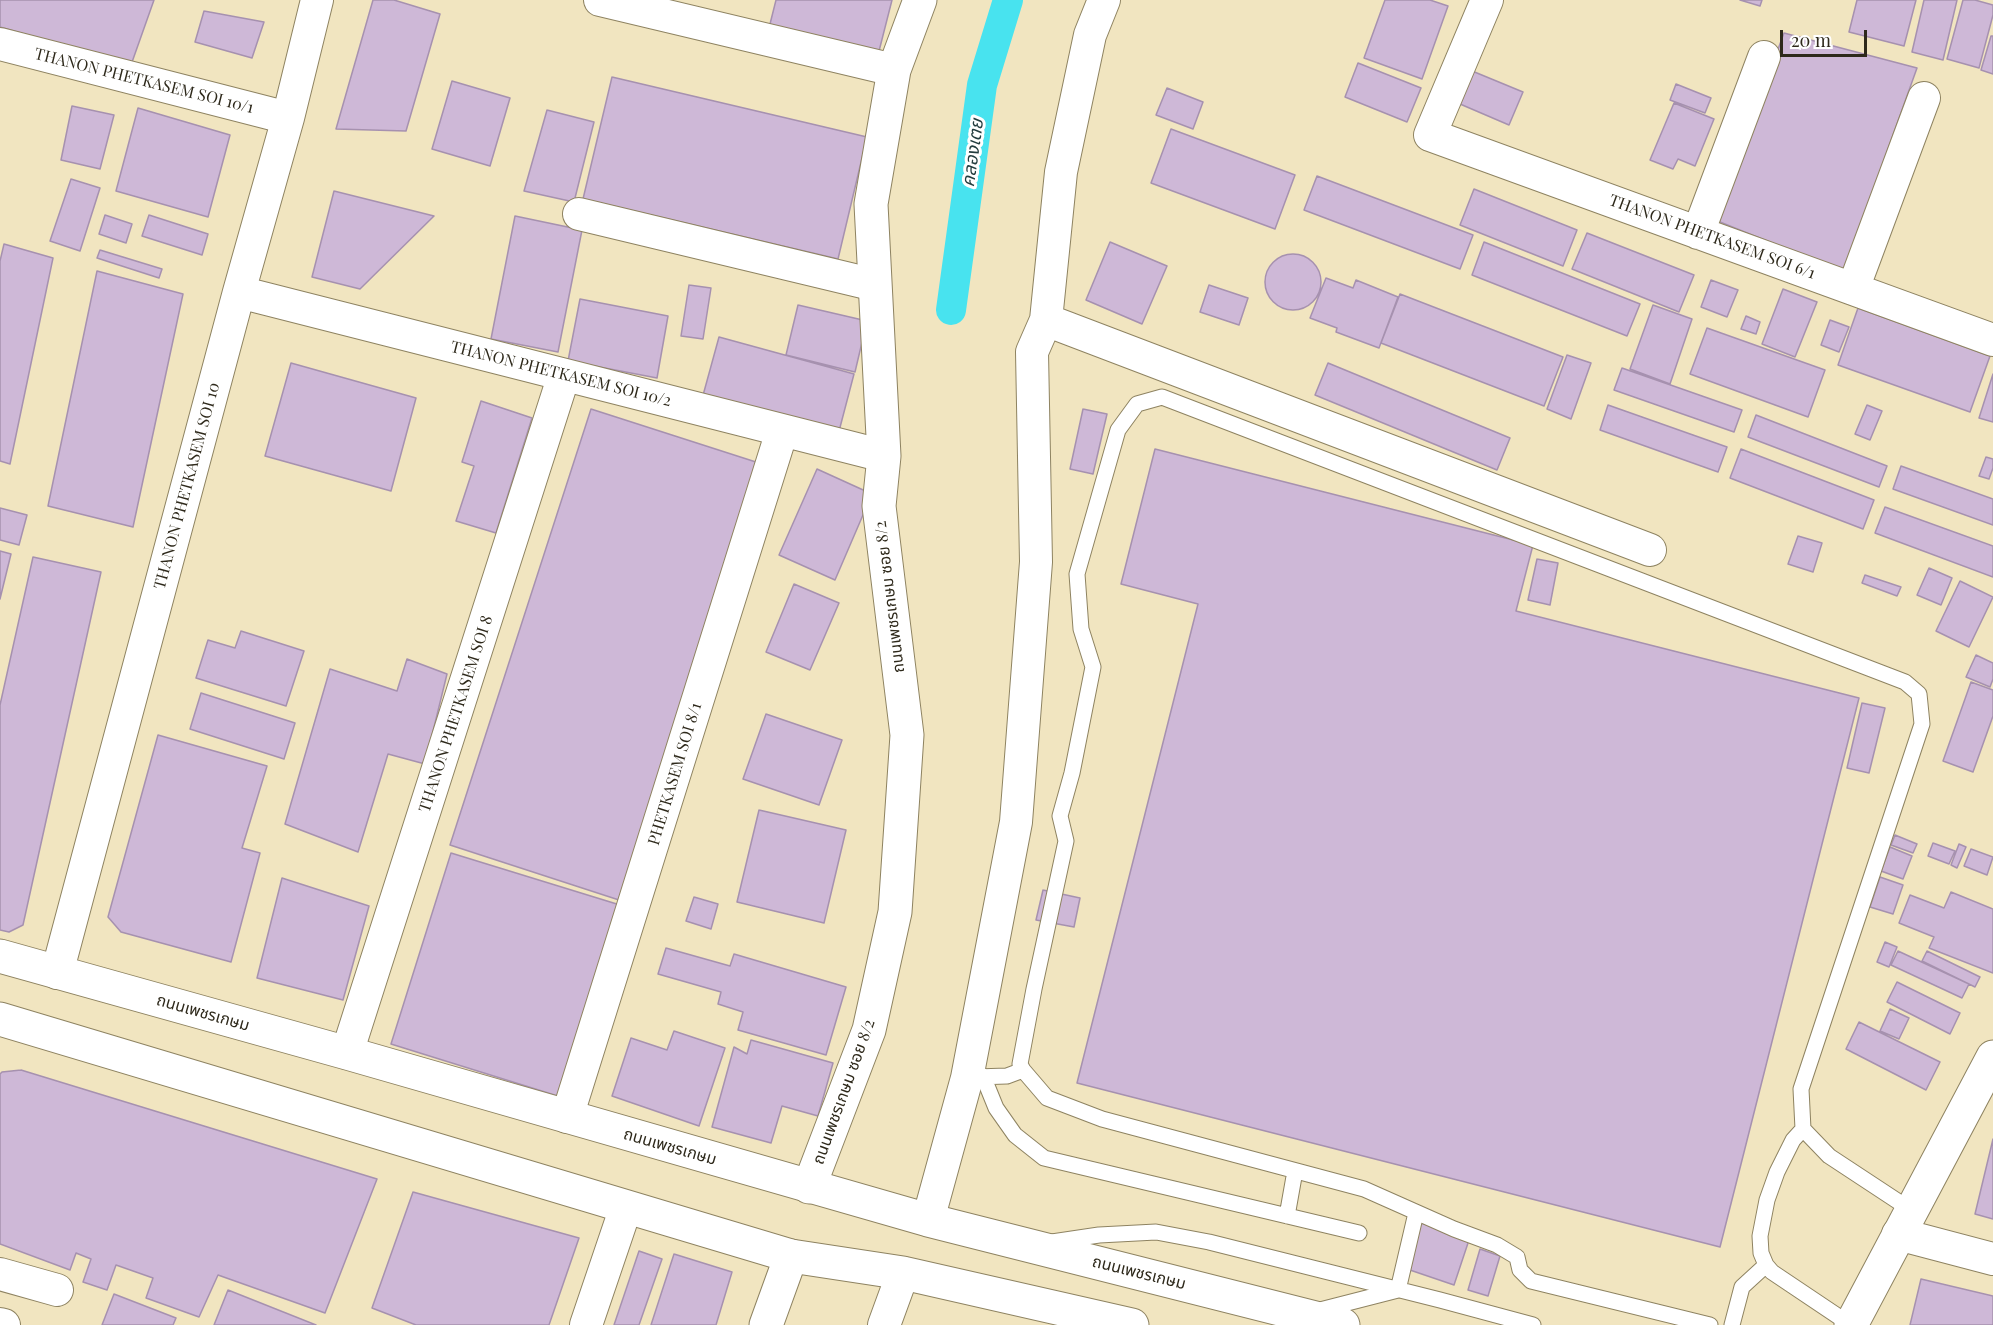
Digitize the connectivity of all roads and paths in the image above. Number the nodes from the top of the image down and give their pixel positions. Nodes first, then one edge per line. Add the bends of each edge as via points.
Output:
1 (317, 0) edge
2 (600, 0) edge
3 (920, 0) edge
4 (1104, 0) edge
5 (1487, 0) edge
6 (0, 44) edge
7 (1764, 57) dead end
8 (894, 70) junction
9 (1924, 98) dead end
10 (288, 118) junction
11 (579, 214) dead end
12 (1698, 233) junction
13 (875, 285) junction
14 (1853, 289) junction
15 (239, 292) junction
16 (1046, 320) junction
17 (1993, 340) edge
18 (564, 375) junction
19 (782, 431) junction
20 (884, 456) junction
21 (1650, 550) dead end
22 (0, 956) edge
23 (57, 973) junction
24 (0, 1019) edge
25 (347, 1053) junction
26 (1993, 1057) edge
27 (1023, 1070) junction
28 (975, 1077) junction
29 (567, 1117) junction
30 (1803, 1129) junction
31 (1296, 1171) junction
32 (809, 1187) junction
33 (626, 1207) junction
34 (1416, 1213) junction
35 (1287, 1216) junction
36 (928, 1220) junction
37 (1905, 1222) junction
38 (1359, 1233) dead end
39 (1031, 1245) junction
40 (791, 1256) junction
41 (1993, 1259) edge
42 (1766, 1265) junction
43 (903, 1273) junction
44 (0, 1274) edge
45 (57, 1290) dead end
46 (1398, 1290) junction
47 (1301, 1314) junction
48 (586, 1325) edge
49 (766, 1325) edge
50 (884, 1325) edge
51 (1132, 1325) edge
52 (1343, 1325) edge
53 (1533, 1325) edge
54 (1710, 1325) edge
55 (1732, 1325) edge
56 (1851, 1325) edge

1 - 10 street, THANON PHETKASEM SOI 10
2 - 8 street
3 - 8 main road, ถนนเพชรเกษม ซอย 8/2
4 - 16 street via 1089,35 1061,172
5 - 12 street, THANON PHETKASEM SOI 6/1 via 1430,135
6 - 10 street, THANON PHETKASEM SOI 10/1
7 - 12 street
8 - 13 main road, ถนนเพชรเกษม ซอย 8/2 via 871,204
9 - 14 street
10 - 15 street, THANON PHETKASEM SOI 10
11 - 13 street
12 - 14 street, THANON PHETKASEM SOI 6/1
13 - 20 main road, ถนนเพชรเกษม ซอย 8/2
14 - 17 street, THANON PHETKASEM SOI 6/1
15 - 18 street, THANON PHETKASEM SOI 10/2
15 - 23 street, THANON PHETKASEM SOI 10
16 - 21 street
16 - 28 street via 1032,352 1036,562 1016,822
18 - 19 street, THANON PHETKASEM SOI 10/2
18 - 25 street, THANON PHETKASEM SOI 8
19 - 20 street, THANON PHETKASEM SOI 10/2
19 - 29 street, PHETKASEM SOI 8/1
20 - 32 main road, ถนนเพชรเกษม ซอย 8/2 via 879,506 907,735 895,912 869,1030
22 - 23 main road, ถนนเพชรเกษม
23 - 25 main road, ถนนเพชรเกษม
24 - 33 main road
25 - 29 main road, ถนนเพชรเกษม
26 - 37 main road
27 - 28 lane via 1007,1076
27 - 30 lane via 1020,1064 1034,989 1066,841 1060,816 1093,667 1082,629 1077,574 1118,430 1137,404 1162,397 1905,682 1918,694 1923,724 1801,1089
27 - 31 lane via 1047,1098 1102,1119
28 - 35 lane via 1015,1135 1044,1158
28 - 36 street
29 - 32 main road, ถนนเพชรเกษม
30 - 37 lane
30 - 42 lane via 1776,1172 1767,1200 1760,1236
31 - 34 lane via 1364,1189
31 - 35 lane
32 - 36 main road, ถนนเพชรเกษม
33 - 40 main road
33 - 48 street
34 - 46 lane
34 - 54 lane via 1497,1245 1517,1257 1520,1270 1531,1281
35 - 38 lane
36 - 39 main road, ถนนเพชรเกษม
37 - 41 street
37 - 56 main road
39 - 46 lane via 1156,1232
39 - 47 main road, ถนนเพชรเกษม
40 - 43 main road
40 - 49 main road
42 - 55 lane via 1742,1287
42 - 56 lane
43 - 50 street
43 - 51 main road
44 - 45 street
46 - 47 lane
46 - 53 lane
47 - 52 main road, ถนนเพชรเกษม

